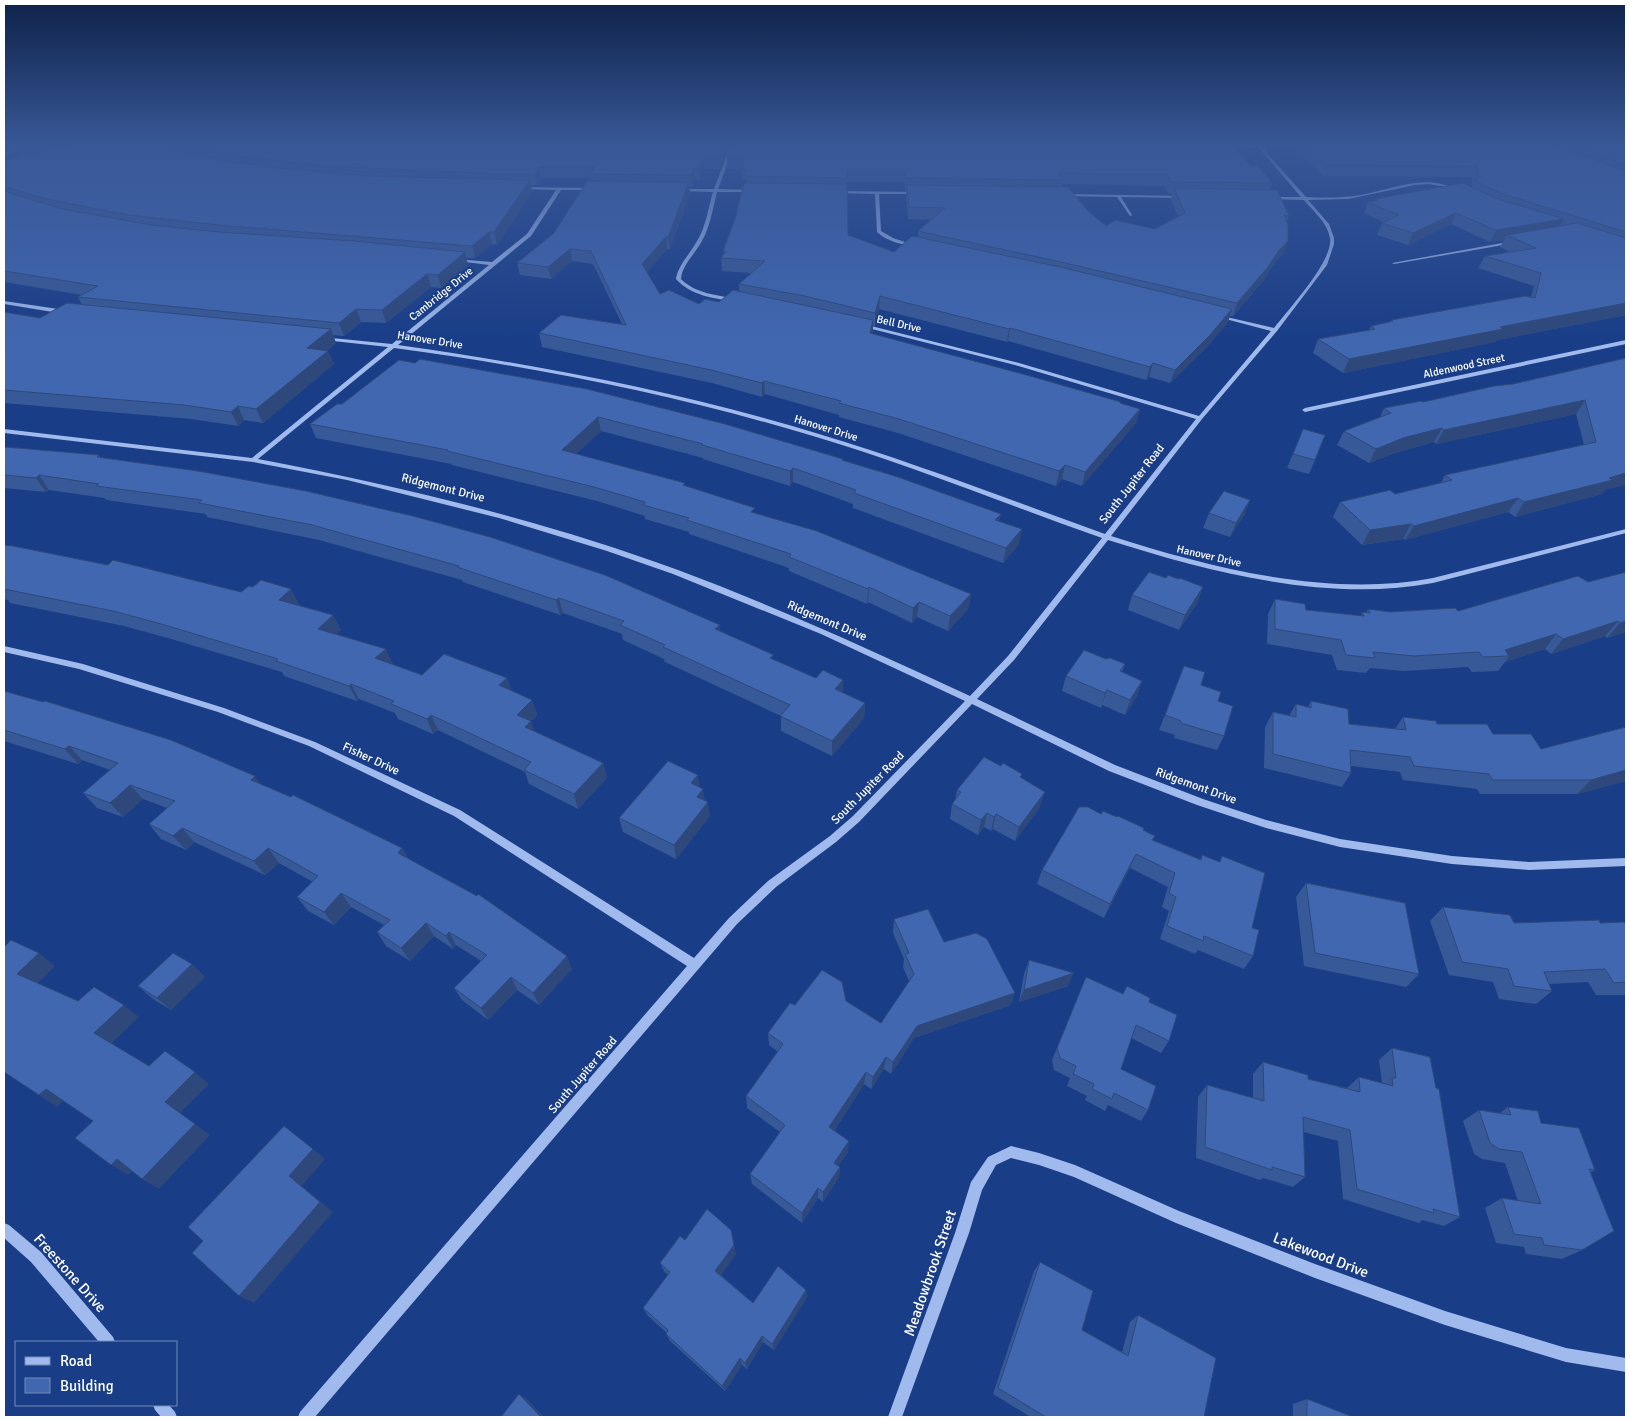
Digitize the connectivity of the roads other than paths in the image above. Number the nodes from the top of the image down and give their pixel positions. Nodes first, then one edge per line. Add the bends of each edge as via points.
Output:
1 (545, 210) edge
2 (710, 210) edge
3 (878, 210) edge
4 (1127, 210) edge
5 (1316, 210) edge
6 (1130, 216) dead end
7 (1521, 241) edge
8 (925, 248) edge
9 (450, 259) edge
10 (1394, 263) dead end
11 (494, 264) junction
12 (743, 301) edge
13 (4, 302) edge
14 (70, 313) edge
15 (1216, 315) edge
16 (860, 326) edge
17 (1275, 330) junction
18 (320, 337) edge
19 (1626, 342) edge
20 (396, 345) junction
21 (1305, 410) dead end
22 (1200, 418) junction
23 (4, 431) edge
24 (253, 460) junction
25 (1626, 531) edge
26 (1106, 536) junction
27 (4, 649) edge
28 (971, 700) junction
29 (1626, 862) edge
30 (695, 965) junction
31 (1012, 1152) joint
32 (4, 1230) edge
33 (107, 1341) edge
34 (1626, 1365) edge
35 (161, 1406) edge
36 (170, 1417) edge
37 (305, 1417) edge
38 (896, 1417) edge

1 - 11 street, Cambridge Drive via 528,235
2 - 12 street via 700,241 679,272 678,279 693,291
3 - 8 street via 882,234 897,242
4 - 6 street
5 - 17 street, South Jupiter Road via 1332,238 1330,255
7 - 10 street
9 - 11 street
11 - 20 street, Cambridge Drive
13 - 14 street
15 - 17 street
16 - 22 street, Bell Drive via 1017,364
17 - 22 street, South Jupiter Road
18 - 20 street, Hanover Drive
19 - 21 street, Aldenwood Street
20 - 24 street, Cambridge Drive
20 - 26 street, Hanover Drive via 614,383 782,425 934,473
22 - 26 street, South Jupiter Road
23 - 24 street, Ridgemont Drive
24 - 28 street, Ridgemont Drive via 434,498 610,549 824,632
25 - 26 street, Hanover Drive via 1416,583 1378,586 1326,585 1245,574 1173,558
26 - 28 street, South Jupiter Road via 1011,658
27 - 30 street, Fisher Drive via 80,666 221,710 312,744 456,813
28 - 29 street, Ridgemont Drive via 1112,768 1266,824 1340,842 1452,860 1529,866
28 - 30 street, South Jupiter Road via 856,819 752,900
30 - 37 street, South Jupiter Road
31 - 34 street, Lakewood Drive via 1075,1171 1176,1216 1444,1318 1566,1355
31 - 38 street, Meadowbrook Street via 992,1161 976,1187
32 - 33 street, Freestone Drive via 36,1257
35 - 36 street

